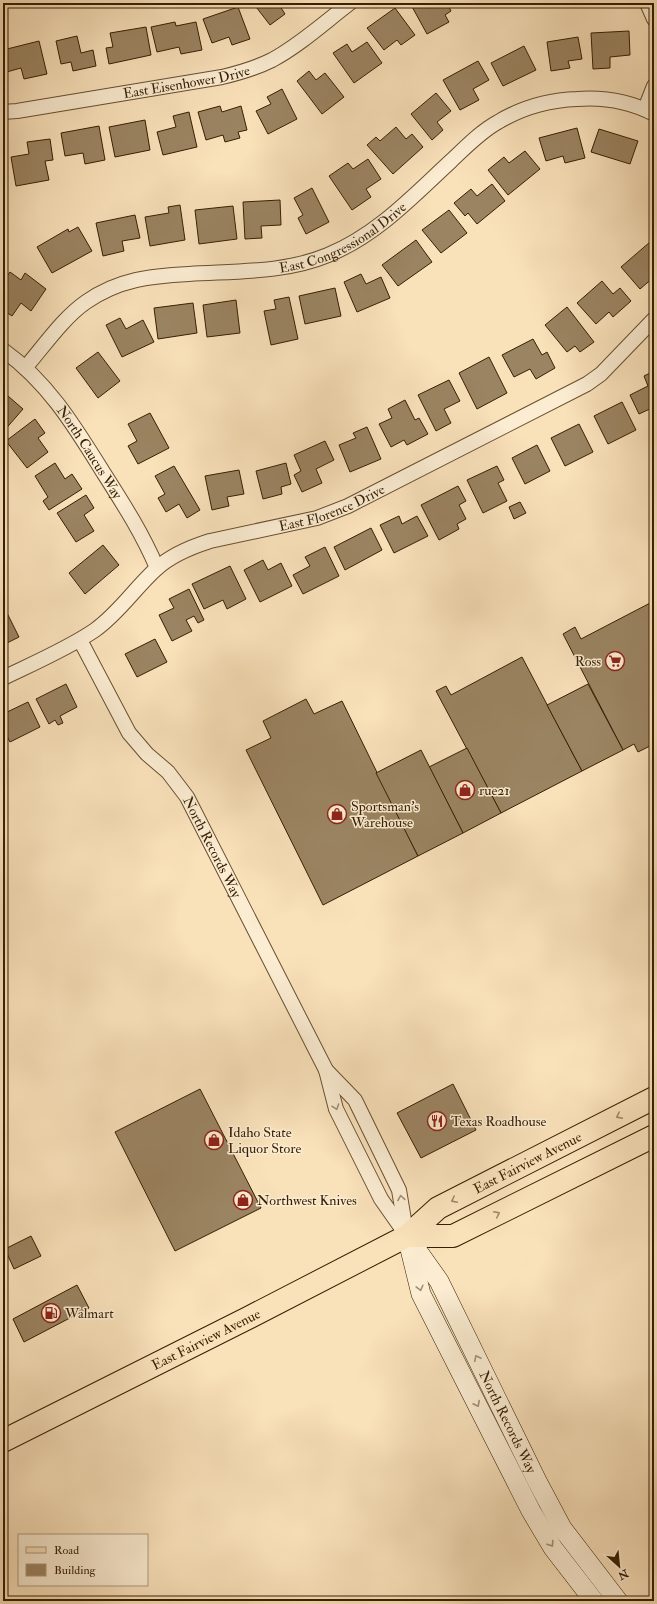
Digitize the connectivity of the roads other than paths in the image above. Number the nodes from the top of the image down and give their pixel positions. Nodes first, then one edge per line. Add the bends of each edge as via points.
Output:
1 (350, 3) edge
2 (646, 3) edge
3 (654, 19) edge
4 (654, 86) edge
5 (3, 112) edge
6 (650, 112) edge
7 (654, 319) edge
8 (3, 350) edge
9 (25, 368) junction
10 (157, 568) junction
11 (80, 640) junction
12 (3, 678) edge
13 (326, 1070) junction
14 (654, 1098) edge
15 (654, 1136) edge
16 (407, 1236) junction
17 (3, 1441) edge
18 (594, 1601) edge
19 (618, 1601) edge

1 - 5 street, East Eisenhower Drive via 285,52 246,71
2 - 3 street
4 - 6 street
6 - 9 street, East Congressional Drive via 625,103 591,98 541,103 518,112 476,137 394,213 374,230 351,244 302,264 267,269 155,276 116,285 90,299 72,314
7 - 10 street, East Florence Drive via 601,374 587,384 348,506 317,518 199,544 170,558
8 - 9 street, North Caucus Way
9 - 10 street, North Caucus Way via 69,417 138,528
10 - 11 street, East Florence Drive via 108,620
11 - 12 street, East Florence Drive
11 - 13 street, North Records Way via 129,733 147,754 168,772 186,797
13 -> 16 street, North Records Way via 336,1109 381,1199
16 -> 13 street, North Records Way via 396,1183 355,1100
14 -> 16 main road, East Fairview Avenue via 438,1208
16 -> 15 main road, East Fairview Avenue via 453,1236
16 - 17 main road, East Fairview Avenue
16 -> 18 street, North Records Way via 421,1294 531,1511 553,1548
19 -> 16 street, North Records Way via 562,1528 439,1282

